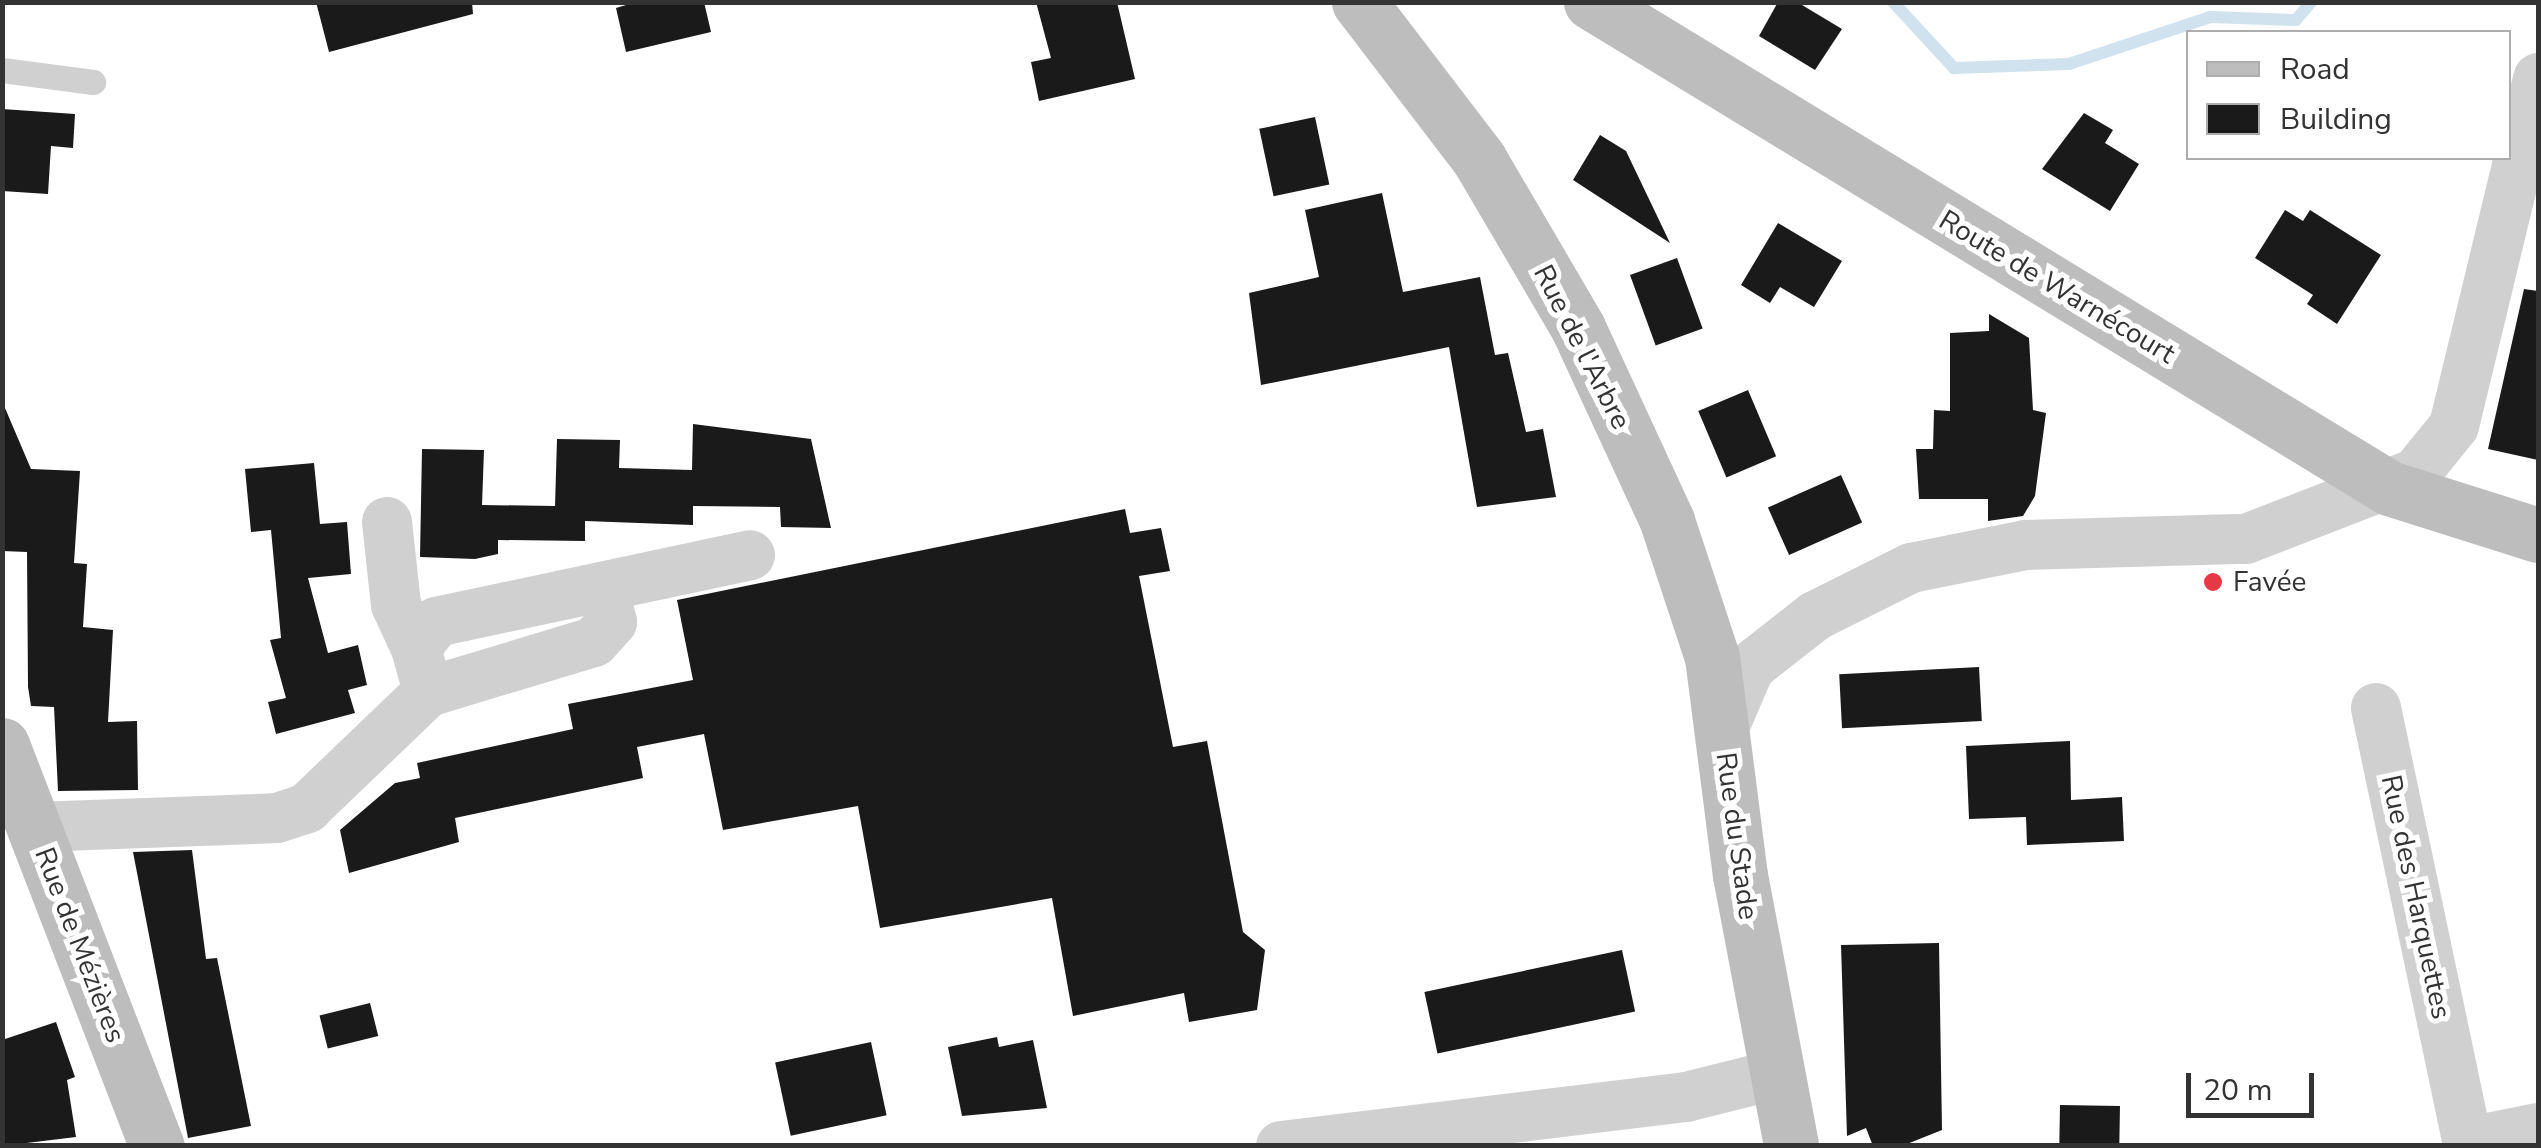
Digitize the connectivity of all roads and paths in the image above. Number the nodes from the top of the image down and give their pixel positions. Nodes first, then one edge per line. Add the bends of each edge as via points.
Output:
1 (1359, 2) edge
2 (1592, 2) edge
3 (2, 70) edge
4 (2538, 78) edge
5 (93, 82) dead end
6 (2389, 488) junction
7 (387, 522) dead end
8 (2538, 535) edge
9 (750, 555) dead end
10 (422, 670) junction
11 (2376, 708) dead end
12 (1722, 732) junction
13 (2, 744) edge
14 (35, 826) junction
15 (1778, 1074) junction
16 (2538, 1128) edge
17 (1386, 1139) edge
18 (2468, 1144) edge
19 (157, 1146) edge
20 (1281, 1146) edge
21 (1791, 1146) edge

1 - 12 street, Rue de l'Arbre via 1479,159 1578,328 1667,521 1712,657
2 - 6 street, Route de Warnécourt
3 - 5 lane
4 - 6 street, Rue du Stade via 2454,426 2416,473
6 - 8 street, Route de Warnécourt
6 - 12 street, Rue du Stade via 2246,539 2026,545 1911,568 1815,616 1750,667
7 - 10 street via 396,605
9 - 10 street via 436,622
10 - 14 street via 307,808 277,818
11 - 18 street, Rue des Harquettes
12 - 15 street, Rue du Stade
13 - 14 street, Rue de Mézières
14 - 19 street, Rue de Mézières
15 - 17 street via 1686,1097
15 - 21 street, Rue du Stade
16 - 18 street
17 - 20 street

